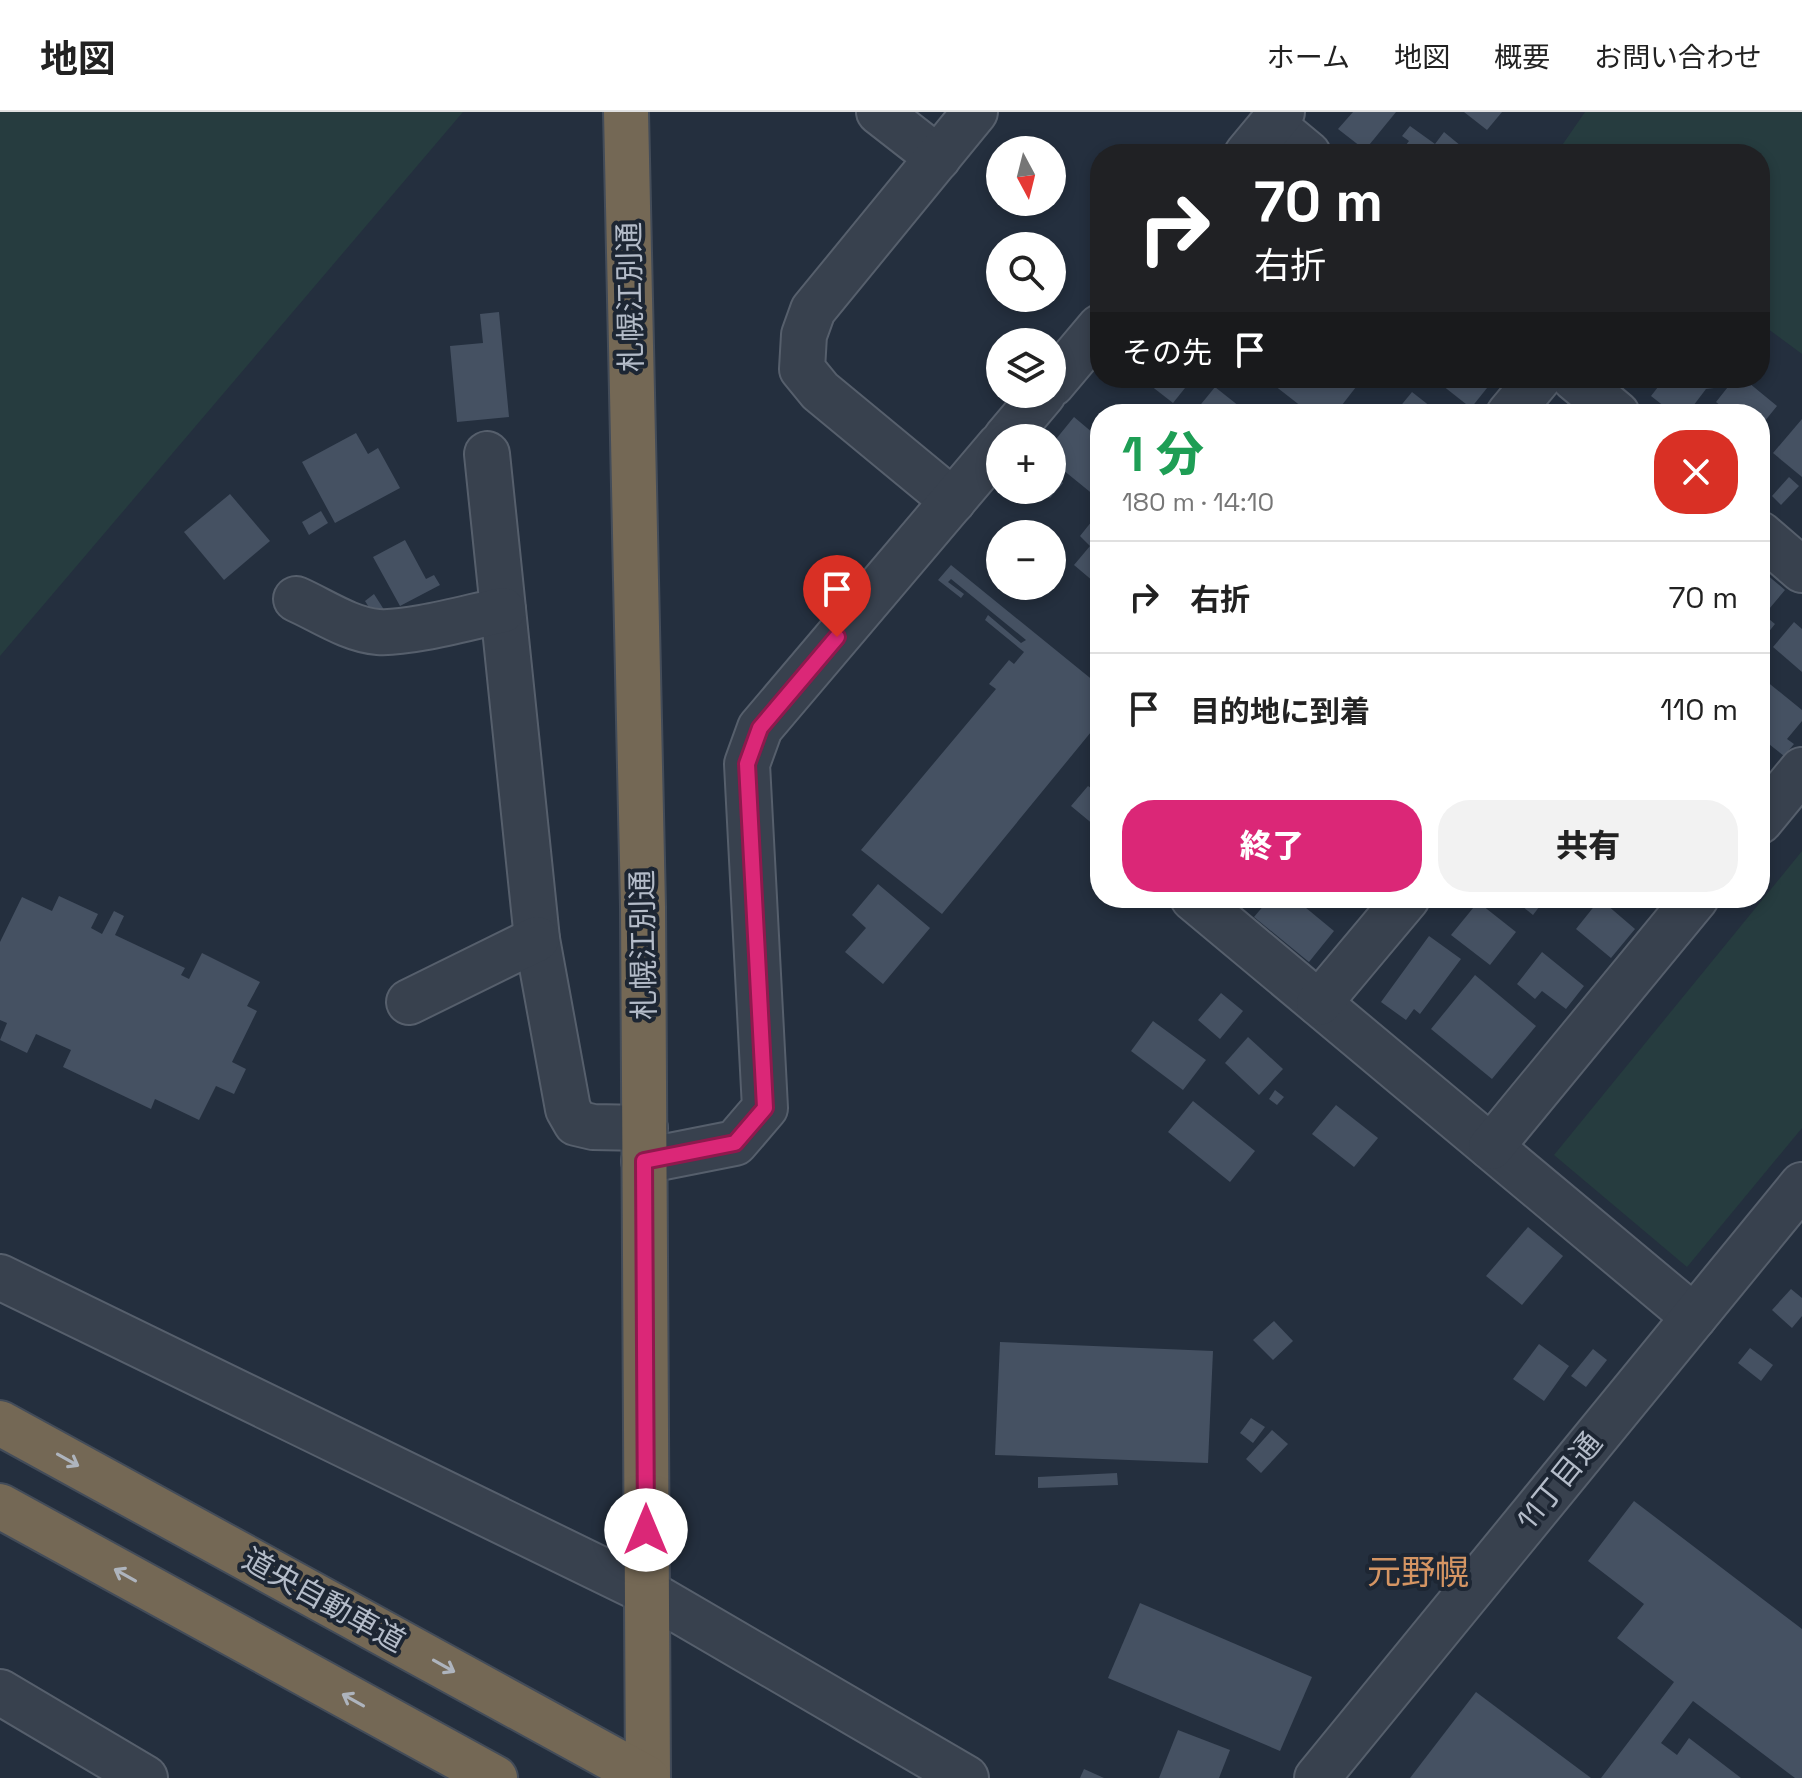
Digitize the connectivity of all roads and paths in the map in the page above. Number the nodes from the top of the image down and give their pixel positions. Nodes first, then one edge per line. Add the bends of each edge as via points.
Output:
1 (626, 112) edge
2 (879, 112) edge
3 (975, 112) edge
4 (1267, 130) edge
5 (1291, 144) edge
6 (938, 158) junction
7 (1090, 339) edge
8 (1066, 367) edge
9 (1531, 388) edge
10 (1586, 388) edge
11 (1517, 404) edge
12 (1605, 404) edge
13 (1031, 408) edge
14 (1018, 424) edge
15 (487, 454) dead end
16 (986, 462) edge
17 (953, 501) junction
18 (1770, 543) edge
19 (1802, 570) edge
20 (296, 599) dead end
21 (503, 610) junction
22 (1802, 770) edge
23 (1770, 809) edge
24 (1205, 908) edge
25 (1399, 908) edge
26 (1688, 908) edge
27 (537, 939) junction
28 (409, 1002) dead end
29 (1319, 1003) junction
30 (644, 1144) junction
31 (1491, 1147) junction
32 (1802, 1185) edge
33 (0, 1277) edge
34 (1694, 1317) junction
35 (0, 1423) edge
36 (0, 1506) edge
37 (647, 1606) junction
38 (0, 1692) edge
39 (145, 1778) edge
40 (495, 1778) edge
41 (648, 1778) edge
42 (966, 1778) edge
43 (1317, 1778) edge

1 - 30 highway, 札幌江別通
2 - 6 street
3 - 6 street
4 - 5 street
6 - 17 street via 813,310 804,335 802,369 820,391
7 - 8 street
9 - 11 street
10 - 12 street
13 - 14 street
15 - 21 street
16 - 17 street
17 - 30 street via 760,728 747,764 765,1108 735,1143
18 - 19 street
20 - 21 street via 378,632
21 - 27 street
22 - 23 street
24 - 29 street
25 - 29 street
26 - 31 street
27 - 28 street
27 - 30 street via 568,1109 576,1123
29 - 31 street
30 - 37 highway, 札幌江別通
31 - 34 street
32 - 34 street, 11丁目通
33 - 37 street
34 - 43 street, 11丁目通
35 -> 41 highway, 道央自動車道
40 -> 36 highway
37 - 41 highway, 札幌江別通
37 - 42 street
38 - 39 street

